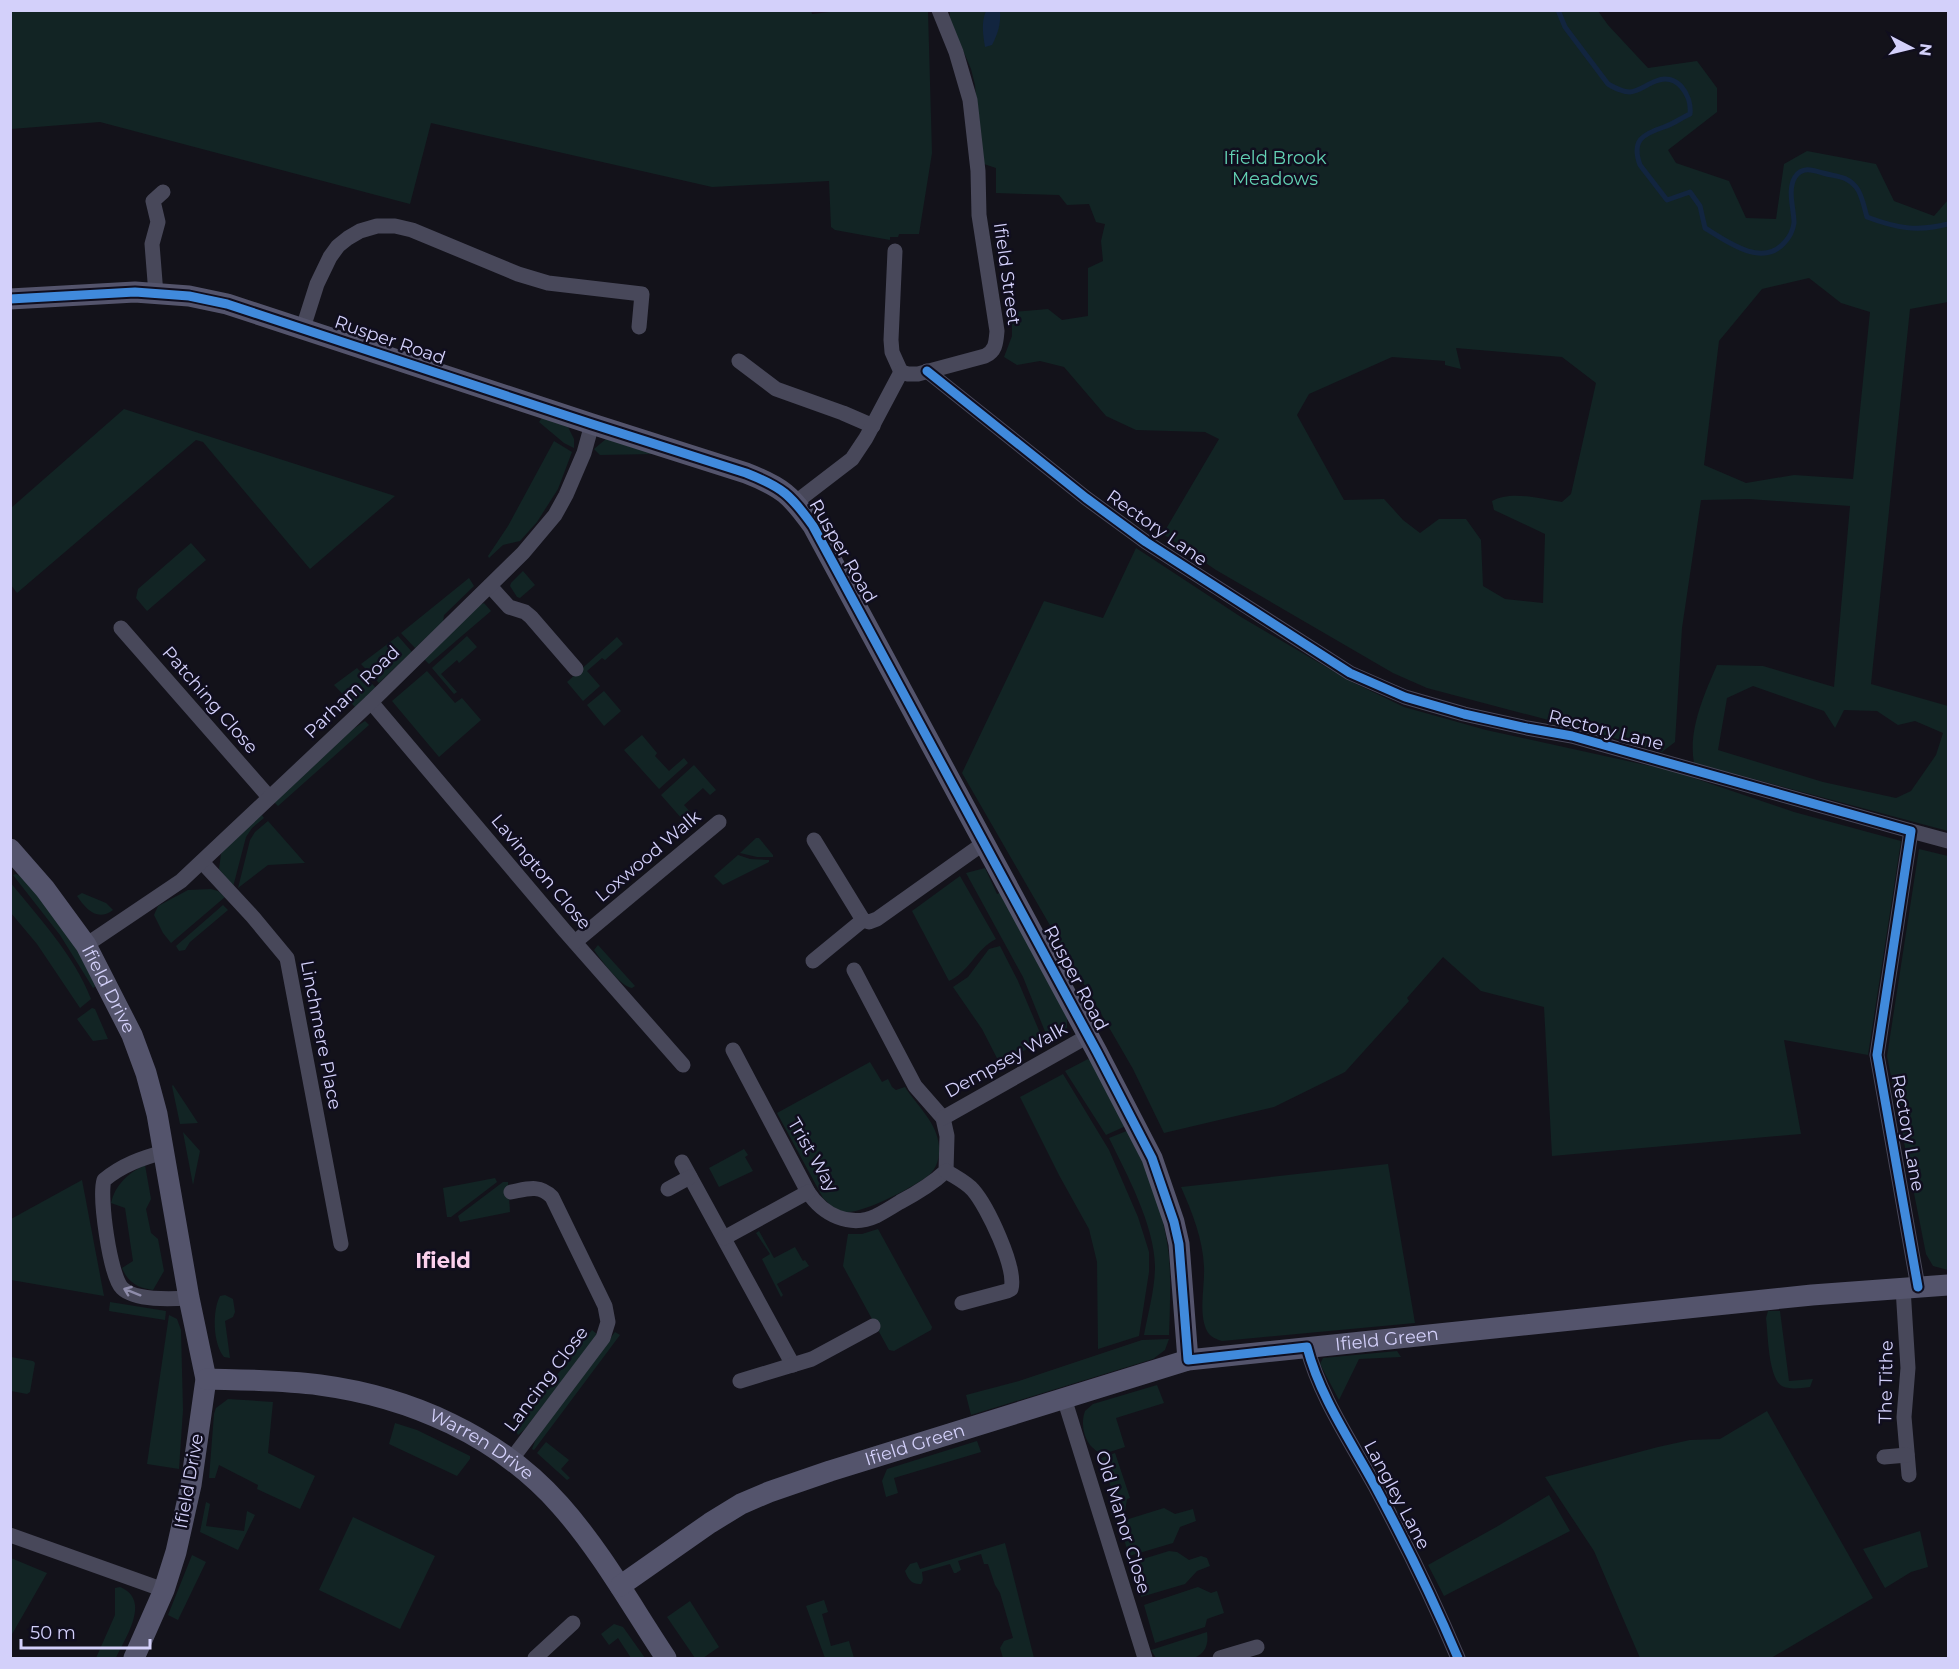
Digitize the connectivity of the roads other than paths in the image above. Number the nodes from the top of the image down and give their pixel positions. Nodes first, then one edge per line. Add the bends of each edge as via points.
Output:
1 (939, 10) edge
2 (163, 192) dead end
3 (896, 251) dead end
4 (156, 294) junction
5 (10, 299) edge
6 (639, 327) dead end
7 (303, 328) junction
8 (739, 361) dead end
9 (927, 371) junction
10 (901, 372) junction
11 (592, 424) junction
12 (873, 426) junction
13 (796, 502) junction
14 (490, 586) junction
15 (121, 628) dead end
16 (576, 669) dead end
17 (371, 702) junction
18 (269, 797) junction
19 (719, 822) dead end
20 (1911, 831) junction
21 (814, 840) dead end
22 (1948, 841) edge
23 (984, 843) junction
24 (11, 851) edge
25 (202, 862) junction
26 (863, 920) junction
27 (575, 942) junction
28 (86, 945) junction
29 (813, 962) dead end
30 (854, 970) dead end
31 (1088, 1036) junction
32 (733, 1050) dead end
33 (683, 1065) dead end
34 (943, 1118) junction
35 (164, 1152) junction
36 (682, 1162) dead end
37 (946, 1171) junction
38 (690, 1177) junction
39 (668, 1189) dead end
40 (511, 1192) dead end
41 (808, 1192) junction
42 (724, 1238) junction
43 (341, 1244) dead end
44 (1948, 1286) edge
45 (1911, 1288) junction
46 (189, 1298) junction
47 (962, 1302) dead end
48 (873, 1326) dead end
49 (1307, 1347) junction
50 (1188, 1360) junction
51 (793, 1365) junction
52 (206, 1379) junction
53 (740, 1381) dead end
54 (1064, 1398) junction
55 (1906, 1455) junction
56 (1884, 1457) dead end
57 (511, 1460) junction
58 (1909, 1475) dead end
59 (10, 1535) edge
60 (620, 1586) junction
61 (164, 1590) junction
62 (573, 1623) dead end
63 (1257, 1647) dead end
64 (134, 1659) edge
65 (536, 1659) edge
66 (666, 1659) edge
67 (1145, 1659) edge
68 (1220, 1659) edge
69 (1458, 1659) edge

1 - 9 street, Ifield Street via 966,81 975,136 979,215 997,331 994,350 985,356
2 - 4 street via 153,201 158,222 152,244
3 - 10 street via 891,340
4 - 5 street, Rusper Road via 123,292
4 - 7 street, Rusper Road via 227,304
6 - 7 street via 642,294 533,279 429,236 395,226 377,226 360,231 338,246 324,267
7 - 11 street, Rusper Road
8 - 12 street via 776,389
9 - 10 street, Ifield Street
9 - 20 street, Rectory Lane via 1146,542 1350,673 1405,697 1454,711 1572,736
10 - 12 street
11 - 13 street, Rusper Road via 746,473 780,489
11 - 14 street, Parham Road via 578,467 555,515
12 - 13 street via 852,459
13 - 23 street, Rusper Road via 813,526
14 - 16 street via 509,607 531,617
14 - 17 street, Parham Road
15 - 18 street, Patching Close
17 - 18 street, Parham Road
17 - 27 street, Lavington Close
18 - 25 street, Parham Road
19 - 27 street, Loxwood Walk
20 - 22 street
20 - 45 street, Rectory Lane via 1877,1054
21 - 26 street
23 - 26 street via 877,919
23 - 31 street, Rusper Road
24 - 28 street, Ifield Drive
25 - 28 street, Parham Road via 163,895
25 - 43 street, Linchmere Place via 287,958
26 - 29 street
27 - 33 street, Lavington Close
28 - 35 street, Ifield Drive via 136,1044 152,1093
30 - 34 street via 915,1086
31 - 34 street, Dempsey Walk
31 - 50 street, Rusper Road via 1152,1158 1174,1222
32 - 41 street, Trist Way
34 - 37 street
35 - 46 street, Ifield Drive
46 -> 35 street via 140,1296 122,1288 115,1277 107,1239 104,1180 130,1163
36 - 38 street
37 - 41 street, Trist Way via 932,1184 874,1217 860,1220 834,1217 815,1203
37 - 47 street via 977,1196 1004,1246 1013,1279 1007,1291
38 - 39 street
38 - 42 street
40 - 57 street, Lancing Close via 535,1187 552,1197 605,1306 608,1322 603,1338
41 - 42 street
42 - 51 street
44 - 45 street, Ifield Green
45 - 49 street, Ifield Green
45 - 55 street, The Tithe via 1904,1416
46 - 52 street, Ifield Drive
48 - 51 street via 828,1352
49 - 50 street, Ifield Green
49 - 69 street, Langley Lane via 1323,1393 1376,1487
50 - 54 street, Ifield Green
51 - 53 street
52 - 57 street, Warren Drive via 319,1384 375,1395 460,1428
52 - 61 street, Ifield Drive via 191,1485
54 - 60 street, Ifield Green via 830,1471 741,1504
54 - 67 street, Old Manor Close
55 - 56 street
55 - 58 street, The Tithe
57 - 60 street, Warren Drive via 559,1503
59 - 61 street
60 - 66 street, Warren Drive
61 - 64 street, Ifield Drive
62 - 65 street
63 - 68 street

